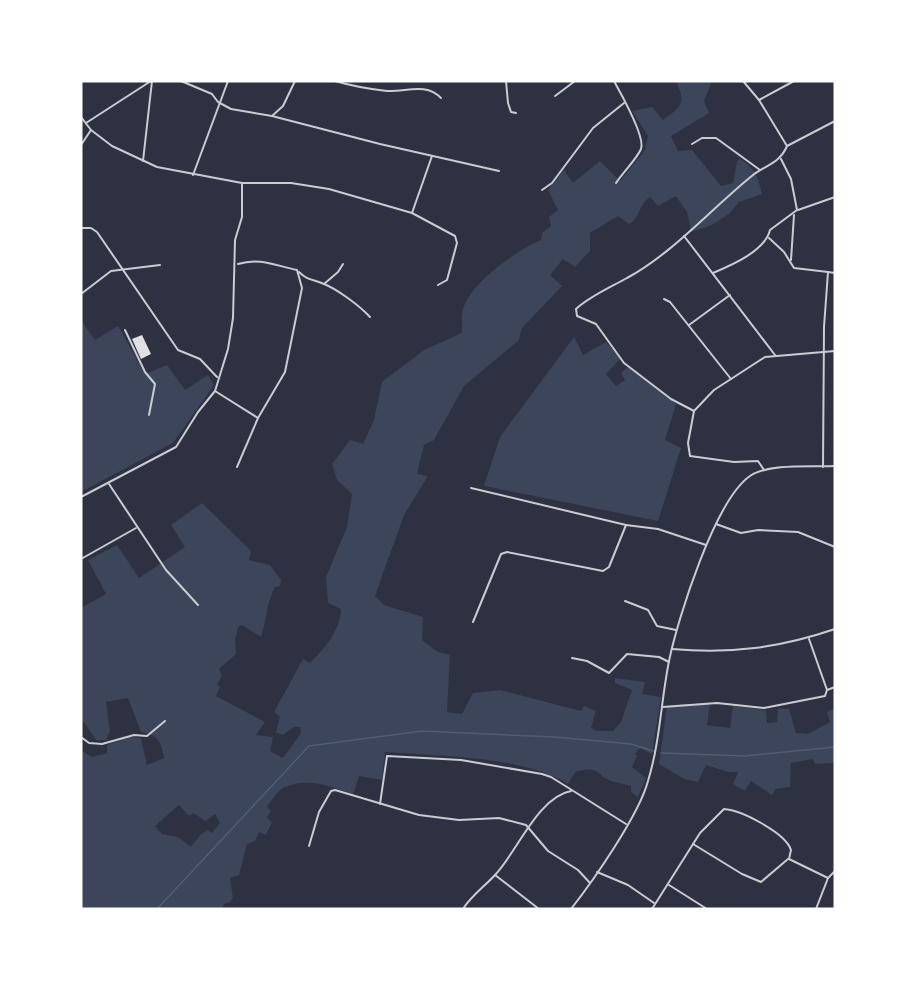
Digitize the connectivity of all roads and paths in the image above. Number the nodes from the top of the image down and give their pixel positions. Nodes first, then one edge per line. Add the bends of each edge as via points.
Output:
1 (152, 81) edge
2 (181, 81) edge
3 (228, 81) edge
4 (295, 81) edge
5 (335, 81) edge
6 (506, 81) edge
7 (575, 81) edge
8 (614, 81) edge
9 (743, 81) edge
10 (794, 81) edge
11 (555, 96) dead end
12 (441, 98) dead end
13 (759, 100) junction
14 (218, 102) junction
15 (624, 102) junction
16 (516, 114) dead end
17 (272, 116) junction
18 (81, 117) edge
19 (835, 121) edge
20 (86, 123) junction
21 (91, 130) junction
22 (692, 144) dead end
23 (81, 145) edge
24 (787, 146) junction
25 (432, 156) junction
26 (781, 159) junction
27 (143, 160) junction
28 (760, 170) junction
29 (499, 171) dead end
30 (193, 175) junction
31 (242, 183) junction
32 (616, 183) dead end
33 (542, 190) dead end
34 (835, 198) edge
35 (798, 210) junction
36 (412, 213) junction
37 (794, 215) junction
38 (81, 228) edge
39 (684, 236) junction
40 (769, 238) junction
41 (792, 262) junction
42 (237, 264) junction
43 (343, 264) dead end
44 (160, 265) dead end
45 (123, 269) junction
46 (297, 270) junction
47 (828, 272) junction
48 (713, 273) junction
49 (835, 273) edge
50 (324, 284) junction
51 (438, 285) dead end
52 (81, 294) edge
53 (730, 295) junction
54 (664, 299) dead end
55 (370, 317) dead end
56 (688, 325) junction
57 (125, 330) dead end
58 (835, 351) edge
59 (824, 352) junction
60 (776, 356) junction
61 (219, 379) junction
62 (731, 380) junction
63 (215, 391) junction
64 (694, 411) junction
65 (149, 415) dead end
66 (258, 418) junction
67 (835, 466) edge
68 (237, 467) dead end
69 (824, 467) junction
70 (764, 470) junction
71 (109, 484) junction
72 (471, 488) dead end
73 (81, 497) edge
74 (716, 524) junction
75 (626, 525) junction
76 (136, 528) junction
77 (706, 545) junction
78 (835, 547) edge
79 (81, 558) edge
80 (624, 601) dead end
81 (198, 605) dead end
82 (473, 622) dead end
83 (835, 629) edge
84 (676, 630) junction
85 (809, 639) junction
86 (672, 649) junction
87 (573, 658) dead end
88 (669, 662) junction
89 (835, 687) edge
90 (827, 690) junction
91 (663, 707) junction
92 (165, 721) dead end
93 (81, 737) edge
94 (571, 791) junction
95 (380, 804) junction
96 (626, 824) junction
97 (530, 829) junction
98 (693, 844) junction
99 (309, 846) dead end
100 (789, 859) junction
101 (835, 871) edge
102 (597, 872) junction
103 (495, 875) junction
104 (828, 878) junction
105 (591, 883) junction
106 (668, 885) junction
107 (654, 903) junction
108 (463, 909) edge
109 (538, 909) edge
110 (571, 909) edge
111 (652, 909) edge
112 (707, 909) edge
113 (816, 909) edge

1 - 20 street
1 - 27 street
2 - 14 street via 212,94
3 - 14 street
4 - 17 street via 283,106
5 - 12 street via 388,91 428,89
6 - 16 street via 507,103
7 - 11 street
8 - 15 street
9 - 13 street
10 - 13 street
13 - 24 street
14 - 17 street via 231,109
14 - 30 street
15 - 32 street via 642,147
15 - 33 street via 593,128 552,183
17 - 25 street
18 - 20 street
19 - 24 street
20 - 21 street
21 - 23 street
21 - 27 street via 112,146
22 - 28 street via 702,138 717,138
24 - 26 street
25 - 29 street
25 - 36 street
26 - 28 street
26 - 35 street via 791,179
27 - 30 street via 157,168
28 - 39 street
30 - 31 street
31 - 36 street via 313,186
31 - 42 street via 242,217 235,240
34 - 35 street
35 - 37 street
36 - 51 street via 455,236 458,243 447,280
37 - 40 street via 770,230
37 - 41 street
38 - 45 street via 94,229
39 - 48 street
39 - 64 street via 628,278 578,306 576,313 596,324 624,363 671,399
40 - 41 street
40 - 48 street via 732,265
41 - 47 street via 794,268
42 - 46 street via 258,260
42 - 61 street via 230,339
43 - 50 street
44 - 45 street
45 - 52 street via 111,271
45 - 61 street via 178,350 200,359
46 - 50 street via 307,280
46 - 66 street via 302,288 285,372
47 - 49 street
47 - 59 street
48 - 53 street
50 - 55 street
53 - 56 street
53 - 60 street
54 - 56 street
56 - 62 street
57 - 65 street via 155,384
58 - 59 street
59 - 60 street
59 - 69 street
60 - 62 street via 756,361
61 - 63 street
62 - 64 street via 714,390
63 - 66 street
63 - 71 street via 176,447
64 - 70 street via 687,443 690,456 758,461
66 - 68 street
67 - 69 street
69 - 70 street
70 - 74 street via 745,480
71 - 73 street
71 - 76 street
72 - 75 street
74 - 77 street
74 - 78 street via 741,533 798,532
75 - 77 street via 658,529
75 - 82 street via 609,567 603,571 501,554
76 - 79 street
76 - 81 street
77 - 84 street
80 - 84 street via 648,610 657,626
83 - 85 street
84 - 86 street
85 - 86 street via 734,651
85 - 90 street
86 - 88 street
87 - 88 street via 609,673 627,654 659,657
88 - 91 street
89 - 90 street
90 - 91 street via 825,696 815,700 773,707 717,703
91 - 96 street via 648,783
92 - 93 street via 147,736 134,735 102,744 89,743
94 - 95 street via 542,774 461,760 394,754 387,756
94 - 96 street
94 - 97 street via 559,793 546,804
95 - 97 street via 443,818 499,818
95 - 99 street via 331,790 319,812
96 - 102 street
97 - 103 street
97 - 105 street via 548,851
98 - 100 street via 761,882 784,859
98 - 100 street via 718,812 729,809 784,838 790,850
98 - 106 street
100 - 104 street
101 - 104 street
102 - 105 street
102 - 107 street via 628,885
103 - 108 street
103 - 109 street
104 - 113 street
105 - 110 street
106 - 107 street
106 - 112 street
107 - 111 street

